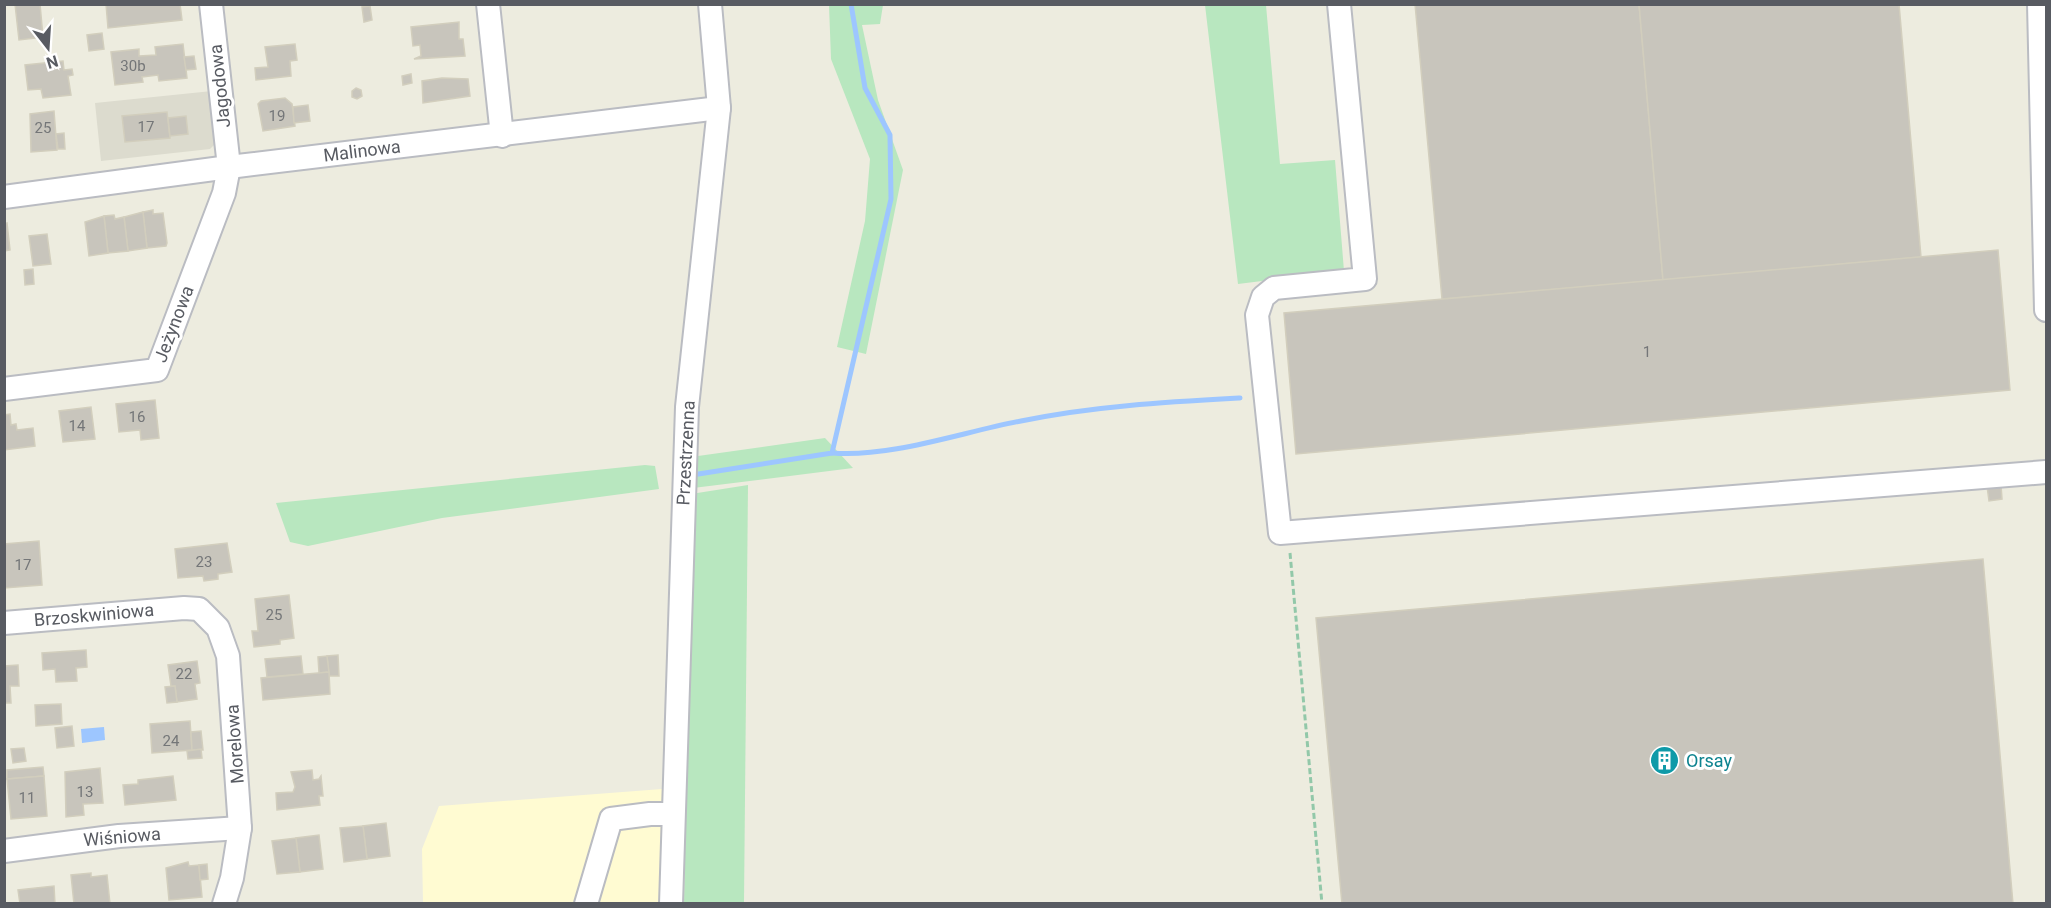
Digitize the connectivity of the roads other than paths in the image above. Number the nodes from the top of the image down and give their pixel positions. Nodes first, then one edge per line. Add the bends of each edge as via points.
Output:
1 (212, 4) edge
2 (488, 4) edge
3 (710, 4) edge
4 (1339, 4) edge
5 (2039, 4) edge
6 (2044, 53) edge
7 (719, 108) junction
8 (502, 135) junction
9 (2045, 154) edge
10 (229, 167) junction
11 (4, 197) edge
12 (2046, 310) edge
13 (4, 389) edge
14 (2046, 472) edge
15 (184, 608) joint
16 (4, 623) edge
17 (673, 814) junction
18 (240, 828) junction
19 (4, 851) edge
20 (224, 903) edge
21 (586, 903) edge
22 (671, 903) edge

1 - 10 street, Jagodowa
2 - 8 street
3 - 7 street, Przestrzenna
4 - 14 street via 1365,279 1274,288 1263,297 1257,315 1280,533
5 - 6 street
6 - 9 street
7 - 8 street, Malinowa
7 - 17 street, Przestrzenna via 687,407
8 - 10 street, Malinowa
9 - 12 street
10 - 11 street, Malinowa
10 - 13 street, Jeżynowa via 224,193 157,370
15 - 16 street, Brzoskwiniowa
15 - 18 street, Morelowa via 200,609 208,615 224,639
17 - 21 street via 611,819
17 - 22 street, Przestrzenna
18 - 19 street, Wiśniowa via 119,836
18 - 20 street, Morelowa

